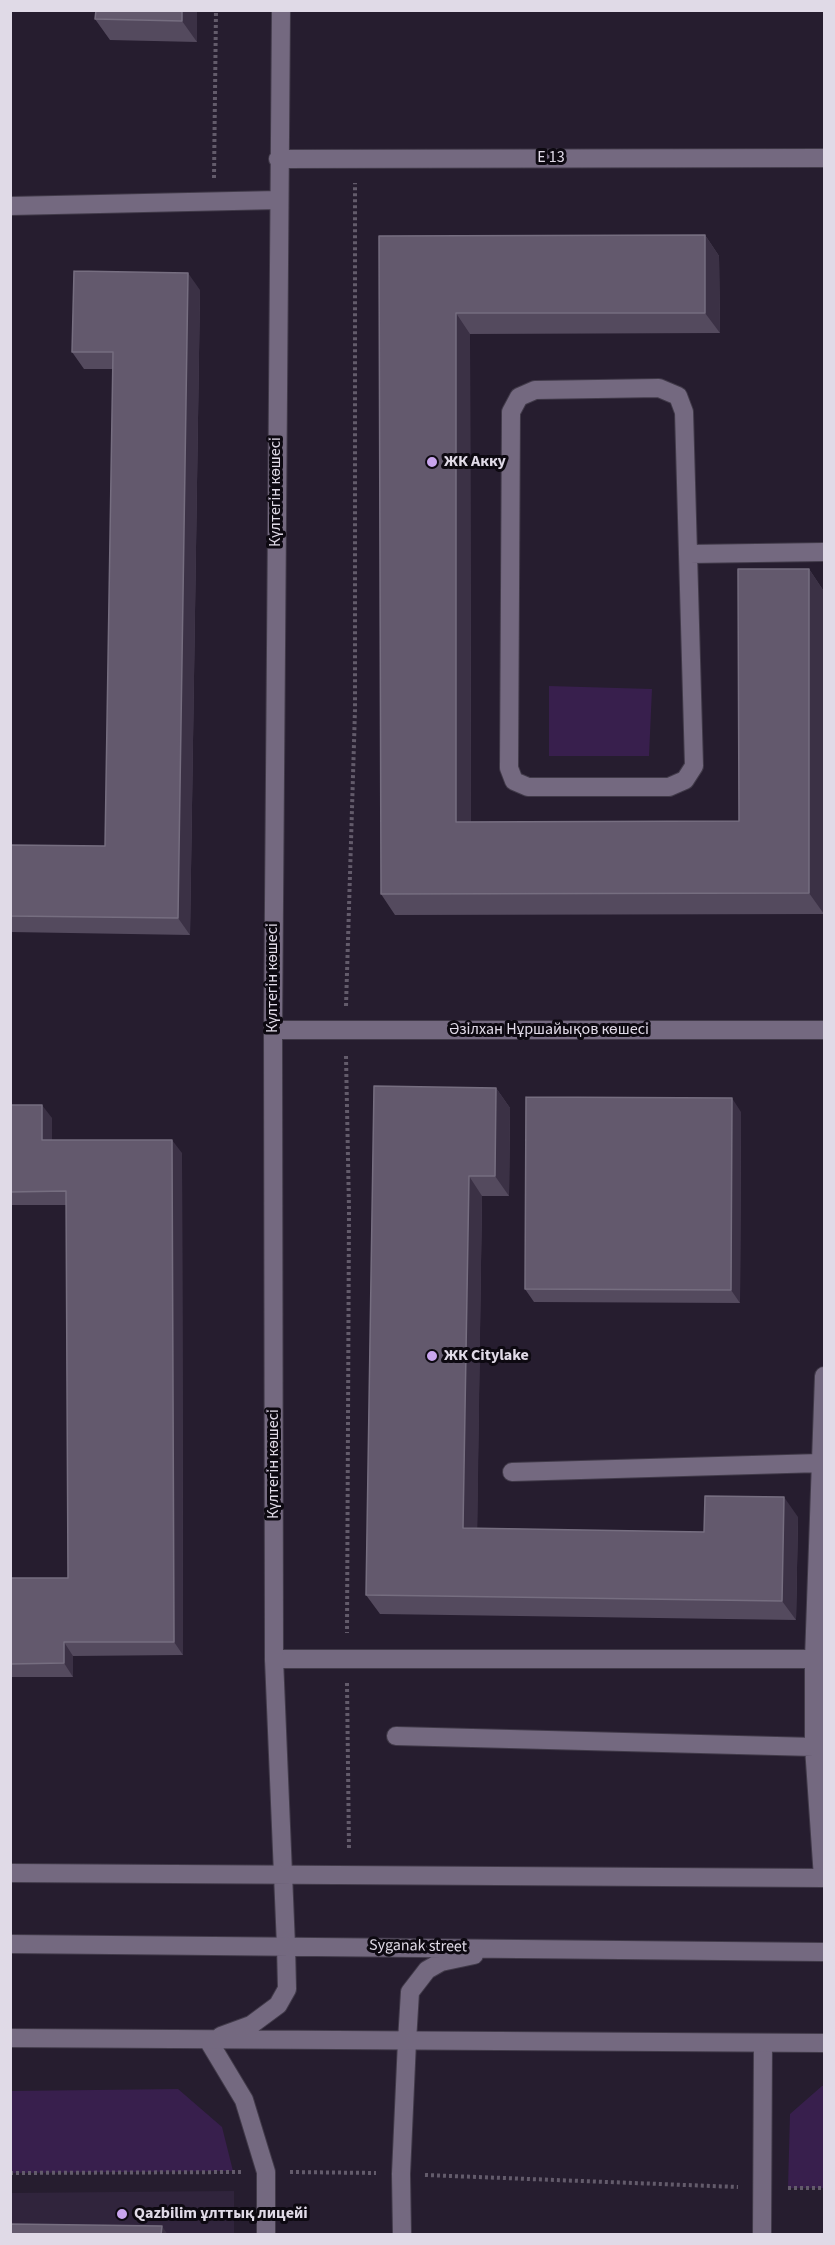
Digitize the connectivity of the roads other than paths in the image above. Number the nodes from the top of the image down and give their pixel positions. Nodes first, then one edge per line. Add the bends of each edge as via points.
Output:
1 (281, 10) edge
2 (825, 158) edge
3 (278, 159) junction
4 (278, 200) junction
5 (10, 206) edge
6 (825, 552) edge
7 (689, 554) junction
8 (273, 1030) junction
9 (825, 1030) edge
10 (825, 1376) edge
11 (821, 1463) junction
12 (512, 1472) dead end
13 (274, 1659) junction
14 (814, 1659) junction
15 (396, 1736) dead end
16 (814, 1747) junction
17 (10, 1873) edge
18 (282, 1874) junction
19 (824, 1878) edge
20 (10, 1944) edge
21 (286, 1946) junction
22 (511, 1948) junction
23 (825, 1952) edge
24 (10, 2038) edge
25 (208, 2040) junction
26 (406, 2041) junction
27 (763, 2043) junction
28 (825, 2043) edge
29 (266, 2235) edge
30 (402, 2235) edge
31 (762, 2235) edge

1 - 3 street, Күлтегін көшесі
2 - 3 street, E 13
3 - 4 street, Күлтегін көшесі
4 - 5 street
4 - 8 street, Күлтегін көшесі
6 - 7 street
7 - 7 street via 684,412 678,396 659,388 535,390 519,398 511,412 510,768 514,781 528,787 669,787 686,780 694,766
8 - 9 street, Әзілхан Нұршайықов көшесі
8 - 13 street, Күлтегін көшесі
10 - 11 street
11 - 12 street
11 - 14 street
13 - 14 street
13 - 18 street, Күлтегін көшесі
14 - 16 street
15 - 16 street
16 - 19 street
17 - 18 street
18 - 19 street
18 - 21 street, Күлтегін көшесі
20 - 21 street, Syganak street
21 - 22 street, Syganak street
21 - 25 street, Күлтегін көшесі via 287,1989 278,2005 251,2025
22 - 23 street, Syganak street
22 - 26 street via 441,1962 427,1970 410,1992
24 - 25 street
25 - 26 street
25 - 29 street via 244,2100 266,2172
26 - 27 street
26 - 30 street
27 - 28 street
27 - 31 street

